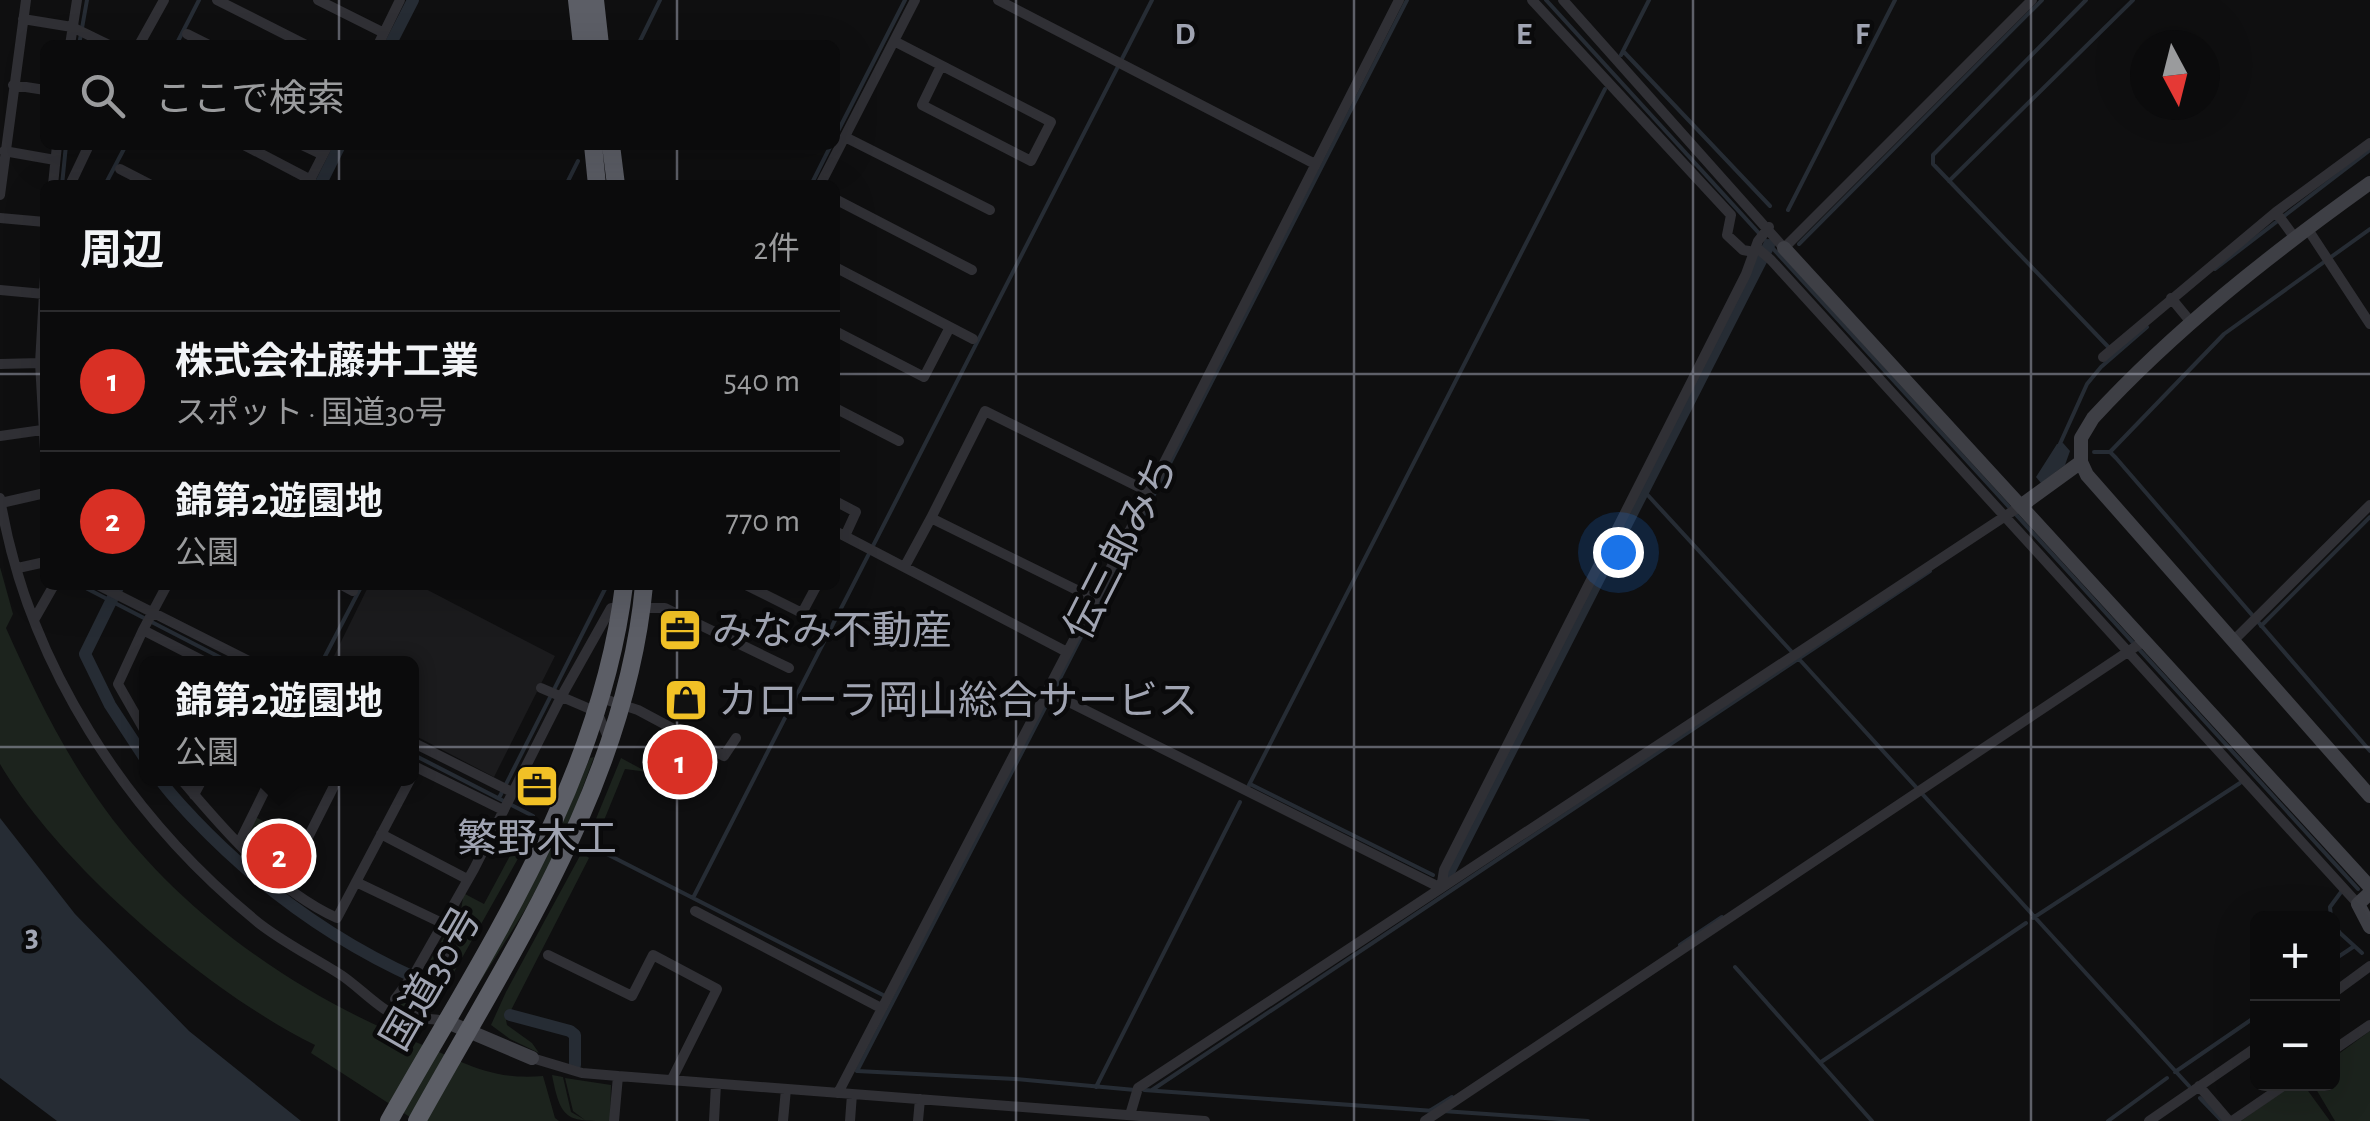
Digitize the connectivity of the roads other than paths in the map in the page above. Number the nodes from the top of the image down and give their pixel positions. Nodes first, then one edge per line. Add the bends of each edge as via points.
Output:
1 (26, 0) edge
2 (77, 0) edge
3 (217, 0) edge
4 (318, 0) edge
5 (400, 0) edge
6 (577, 0) edge
7 (595, 0) edge
8 (915, 0) edge
9 (998, 0) edge
10 (1399, 0) edge
11 (1532, 0) edge
12 (1563, 0) edge
13 (2032, 0) edge
14 (159, 2) edge
15 (23, 20) junction
16 (78, 30) junction
17 (187, 34) dead end
18 (384, 34) junction
19 (73, 40) edge
20 (99, 40) edge
21 (141, 40) edge
22 (199, 40) edge
23 (296, 40) edge
24 (381, 40) edge
25 (581, 40) edge
26 (599, 40) edge
27 (894, 41) junction
28 (1604, 62) junction
29 (941, 66) junction
30 (12, 85) junction
31 (40, 89) edge
32 (845, 137) junction
33 (2370, 142) edge
34 (840, 147) edge
35 (58, 150) edge
36 (83, 150) edge
37 (253, 150) edge
38 (325, 150) edge
39 (594, 150) edge
40 (612, 150) edge
41 (838, 150) edge
42 (4, 151) junction
43 (1315, 164) junction
44 (62, 169) junction
45 (120, 169) dead end
46 (55, 180) edge
47 (68, 180) edge
48 (141, 180) edge
49 (305, 180) edge
50 (310, 180) edge
51 (596, 180) edge
52 (615, 180) edge
53 (823, 180) edge
54 (2370, 183) edge
55 (0, 195) edge
56 (840, 202) edge
57 (990, 210) dead end
58 (2279, 216) junction
59 (0, 218) edge
60 (40, 222) edge
61 (2301, 233) junction
62 (1762, 244) junction
63 (1784, 248) junction
64 (840, 270) edge
65 (972, 270) dead end
66 (0, 290) edge
67 (40, 294) edge
68 (2173, 301) junction
69 (2190, 321) junction
70 (2370, 324) edge
71 (950, 328) junction
72 (840, 333) edge
73 (972, 339) dead end
74 (2109, 353) dead end
75 (40, 363) edge
76 (0, 364) edge
77 (840, 411) edge
78 (0, 436) edge
79 (40, 441) edge
80 (899, 441) dead end
81 (2081, 462) junction
82 (1149, 492) junction
83 (40, 495) edge
84 (0, 501) edge
85 (840, 503) edge
86 (2370, 505) edge
87 (2013, 511) junction
88 (931, 518) junction
89 (840, 534) edge
90 (40, 563) edge
91 (905, 566) junction
92 (18, 568) junction
93 (51, 590) edge
94 (111, 590) edge
95 (164, 590) edge
96 (756, 590) edge
97 (814, 590) edge
98 (1095, 599) junction
99 (637, 600) edge
100 (34, 620) junction
101 (148, 620) junction
102 (2233, 641) junction
103 (2133, 648) junction
104 (1068, 652) junction
105 (188, 656) edge
106 (236, 656) edge
107 (789, 668) dead end
108 (1047, 691) junction
109 (552, 692) junction
110 (608, 704) junction
111 (139, 721) edge
112 (736, 738) dead end
113 (419, 746) edge
114 (419, 774) edge
115 (186, 786) edge
116 (198, 786) edge
117 (267, 786) edge
118 (334, 786) edge
119 (405, 786) edge
120 (194, 796) junction
121 (2370, 796) edge
122 (506, 797) junction
123 (381, 834) junction
124 (240, 842) junction
125 (467, 879) junction
126 (356, 882) junction
127 (284, 884) junction
128 (1441, 888) junction
129 (2370, 890) edge
130 (2358, 904) junction
131 (453, 906) junction
132 (694, 910) dead end
133 (444, 924) junction
134 (2370, 927) edge
135 (548, 955) dead end
136 (2370, 966) edge
137 (2340, 988) edge
138 (395, 998) dead end
139 (882, 1008) junction
140 (414, 1017) junction
141 (2370, 1026) edge
142 (441, 1028) junction
143 (464, 1037) junction
144 (2340, 1047) edge
145 (2250, 1051) edge
146 (532, 1058) joint
147 (618, 1076) junction
148 (672, 1079) junction
149 (716, 1084) junction
150 (2199, 1086) junction
151 (786, 1089) junction
152 (2275, 1091) edge
153 (838, 1093) junction
154 (852, 1094) junction
155 (920, 1099) junction
156 (988, 1104) junction
157 (1055, 1115) edge
158 (1434, 1115) edge
159 (1126, 1117) edge
160 (1193, 1120) edge
161 (389, 1121) edge
162 (417, 1121) edge
163 (614, 1121) edge
164 (714, 1121) edge
165 (783, 1121) edge
166 (850, 1121) edge
167 (918, 1121) edge
168 (987, 1121) edge
169 (1205, 1121) edge
170 (2149, 1121) edge
171 (2230, 1121) edge

1 - 15 street
2 - 16 street
3 - 23 street
4 - 18 street
5 - 18 street
6 - 25 highway
7 - 26 highway
8 - 27 street
9 - 43 street
10 - 43 street, 伝三郎みち
11 - 28 street
12 - 28 street
13 - 63 street
14 - 21 street
15 - 16 street
15 - 30 street
16 - 19 street
16 - 20 street
17 - 22 street
18 - 24 street
27 - 29 street
27 - 32 street
28 - 62 street
28 - 62 street via 1731,215 1727,235 1743,250
29 - 29 street via 922,105 1031,161 1052,122
30 - 31 street
30 - 42 street
32 - 34 street
32 - 57 street
33 - 58 street
35 - 44 street
36 - 44 street
37 - 49 street
38 - 50 street
39 - 51 highway
40 - 52 highway
41 - 53 street
42 - 44 street
42 - 55 street
43 - 82 street, 伝三郎みち
44 - 46 street
44 - 47 street
45 - 48 street
54 - 61 street
56 - 65 street
58 - 61 street
58 - 68 street
59 - 60 street
61 - 69 street
61 - 70 street via 2328,260
62 - 63 street
62 - 87 street
62 - 128 street via 1444,870
63 - 87 street
64 - 71 street
66 - 67 street
68 - 69 street
68 - 74 street
69 - 81 street via 2093,418 2082,438
71 - 72 street via 924,377
71 - 73 street
75 - 76 street
77 - 80 street
78 - 79 street
81 - 87 street
81 - 102 street
82 - 88 street via 985,412
82 - 98 street, 伝三郎みち
83 - 84 street
84 - 92 street
85 - 89 street via 856,512
86 - 102 street
87 - 103 street
87 - 128 street
88 - 91 street
88 - 98 street
89 - 91 street
90 - 92 street
91 - 104 street
92 - 100 street
93 - 100 street
94 - 101 street
95 - 101 street
96 - 97 street via 802,613
98 - 104 street, 伝三郎みち
99 - 107 street
99 - 109 street via 610,608
99 - 110 highway, 国道30号
100 - 140 street via 98,746 194,863 257,922 389,1012
101 - 105 street
101 - 106 street
101 - 111 street via 118,684
102 - 121 street
103 - 129 street
103 - 130 street
103 - 158 street
104 - 108 street, 伝三郎みち
108 - 128 street
108 - 139 street, 伝三郎みち
109 - 110 street
109 - 122 street
110 - 112 street via 724,756
110 - 142 highway, 国道30号 via 551,830
110 - 143 highway, 国道30号 via 610,743 586,810
113 - 122 street
114 - 122 street
115 - 120 street
116 - 120 street
117 - 124 street
118 - 127 street
119 - 123 street
120 - 124 street
122 - 125 street
123 - 125 street
123 - 126 street
124 - 127 street
125 - 131 street
126 - 127 street via 337,918
126 - 133 street
128 - 159 street via 1136,1090
129 - 130 street
130 - 134 street
131 - 133 street
131 - 140 street via 450,942
132 - 139 street
133 - 138 street
135 - 148 street via 632,996 653,955 717,989
136 - 137 street
139 - 153 street, 伝三郎みち
140 - 142 street
141 - 144 street
142 - 143 street
142 - 161 highway, 国道30号
143 - 146 street
143 - 162 highway, 国道30号
145 - 150 street
146 - 147 street
147 - 148 street
147 - 163 street
148 - 149 street
149 - 151 street
149 - 164 street
150 - 170 street
150 - 171 street
151 - 153 street
151 - 165 street
152 - 171 street
153 - 154 street
154 - 155 street
154 - 166 street
155 - 156 street
155 - 167 street
156 - 157 street
156 - 168 street
157 - 159 street
159 - 160 street
160 - 169 street

